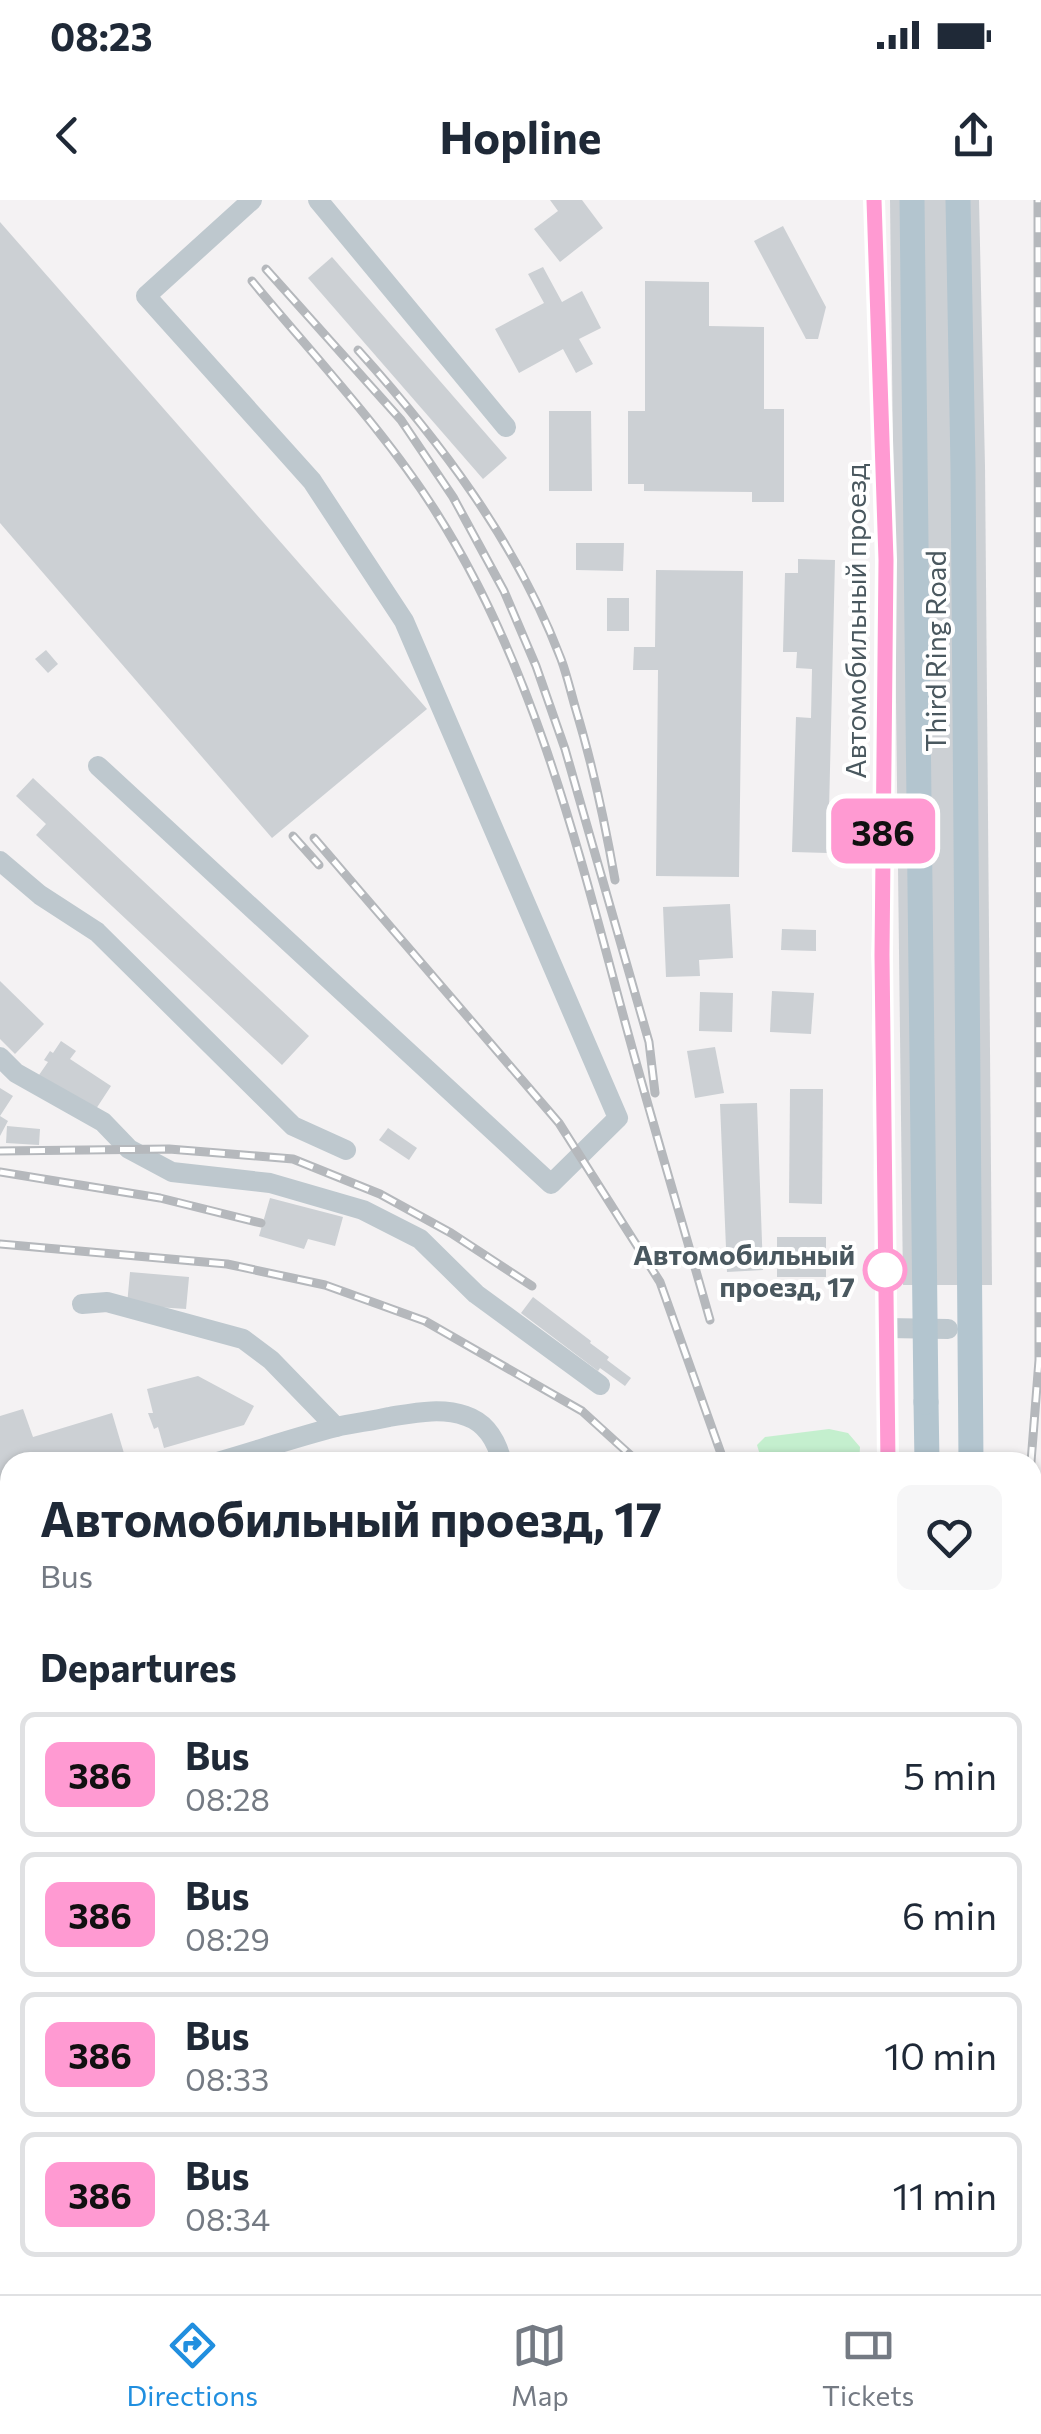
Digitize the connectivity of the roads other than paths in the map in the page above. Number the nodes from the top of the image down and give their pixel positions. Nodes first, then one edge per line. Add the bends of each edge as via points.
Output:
1 (252, 200) edge
2 (318, 200) edge
3 (874, 200) edge
4 (912, 200) edge
5 (958, 200) edge
6 (506, 427) dead end
7 (98, 766) dead end
8 (0, 861) edge
9 (0, 1058) edge
10 (346, 1150) dead end
11 (82, 1304) dead end
12 (886, 1328) junction
13 (948, 1329) dead end
14 (600, 1385) dead end
15 (336, 1427) junction
16 (251, 1452) edge
17 (499, 1452) edge
18 (888, 1452) edge
19 (927, 1452) edge
20 (972, 1452) edge

1 - 7 street via 146,296 312,481 404,621 618,1118 550,1184
2 - 6 street
3 - 12 street, Автомобильный проезд via 886,560
4 - 19 main road, Third Ring Road, bridge
5 - 20 main road, Third Ring Road
8 - 10 street via 97,932 293,1126
9 - 14 street via 172,1172 270,1182 363,1210 420,1239 476,1294
11 - 15 street via 107,1302 243,1339
12 - 13 street
12 - 18 street, Автомобильный проезд
15 - 16 street
15 - 17 street via 419,1412 464,1414 490,1434

